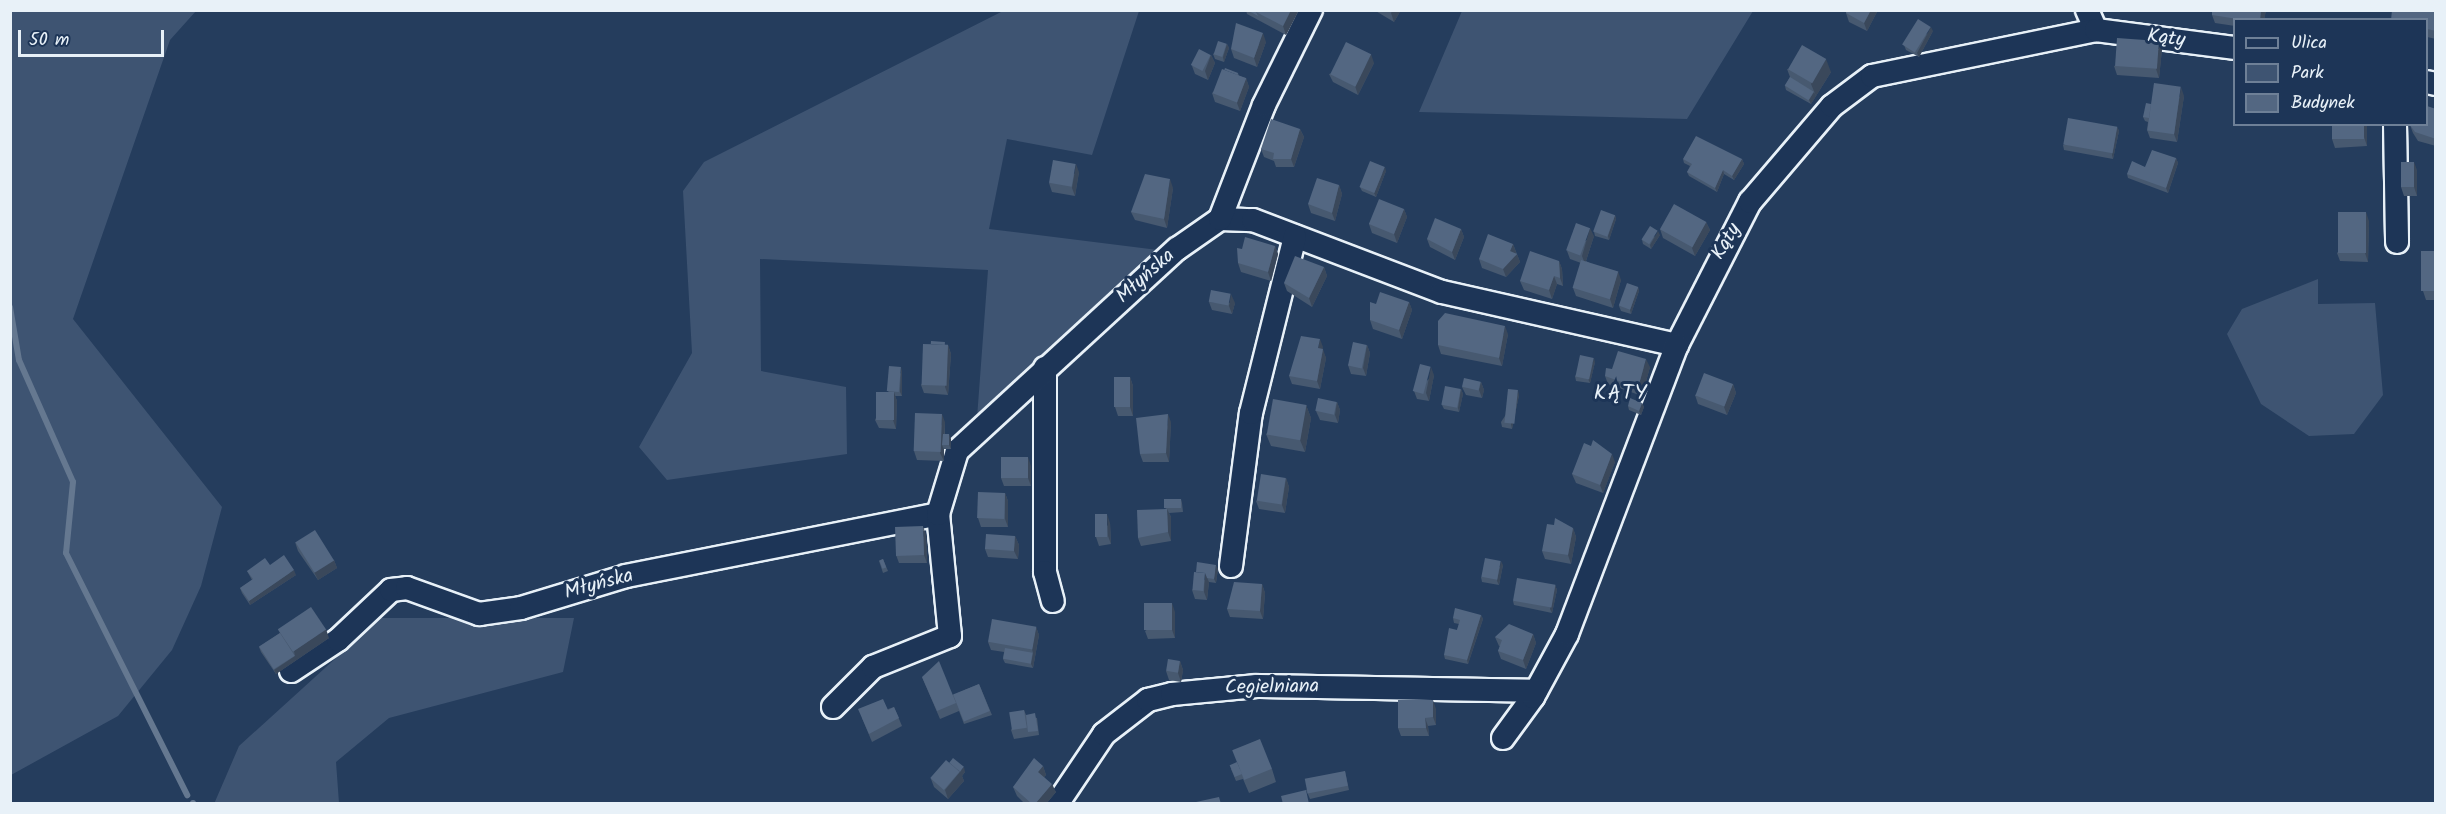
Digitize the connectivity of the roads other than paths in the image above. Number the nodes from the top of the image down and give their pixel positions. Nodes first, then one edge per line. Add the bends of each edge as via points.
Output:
1 (1311, 10) edge
2 (2091, 20) edge
3 (2233, 48) edge
4 (2395, 126) edge
5 (1220, 219) junction
6 (1295, 236) junction
7 (2397, 242) dead end
8 (1677, 345) junction
9 (1045, 368) junction
10 (938, 514) junction
11 (1231, 566) dead end
12 (1053, 601) dead end
13 (291, 671) dead end
14 (1536, 691) junction
15 (833, 707) dead end
16 (1503, 738) dead end
17 (1057, 804) edge

1 - 5 street via 1264,105
2 - 3 street, Kąty
2 - 8 street, Kąty via 1902,66 1872,76 1840,100 1750,202
4 - 7 street
5 - 6 street via 1254,220
5 - 9 street, Młyńska via 1177,249
6 - 8 street via 1442,292
6 - 11 street via 1251,413
8 - 14 street via 1567,634
9 - 10 street, Młyńska via 957,451
9 - 12 street via 1045,572
10 - 13 street, Młyńska via 626,576 521,608 479,614 407,588 391,591 338,640
10 - 15 street, Młyńska via 950,636 873,667
14 - 16 street
14 - 17 street, Cegielniana via 1257,686 1172,694 1148,700 1104,734

